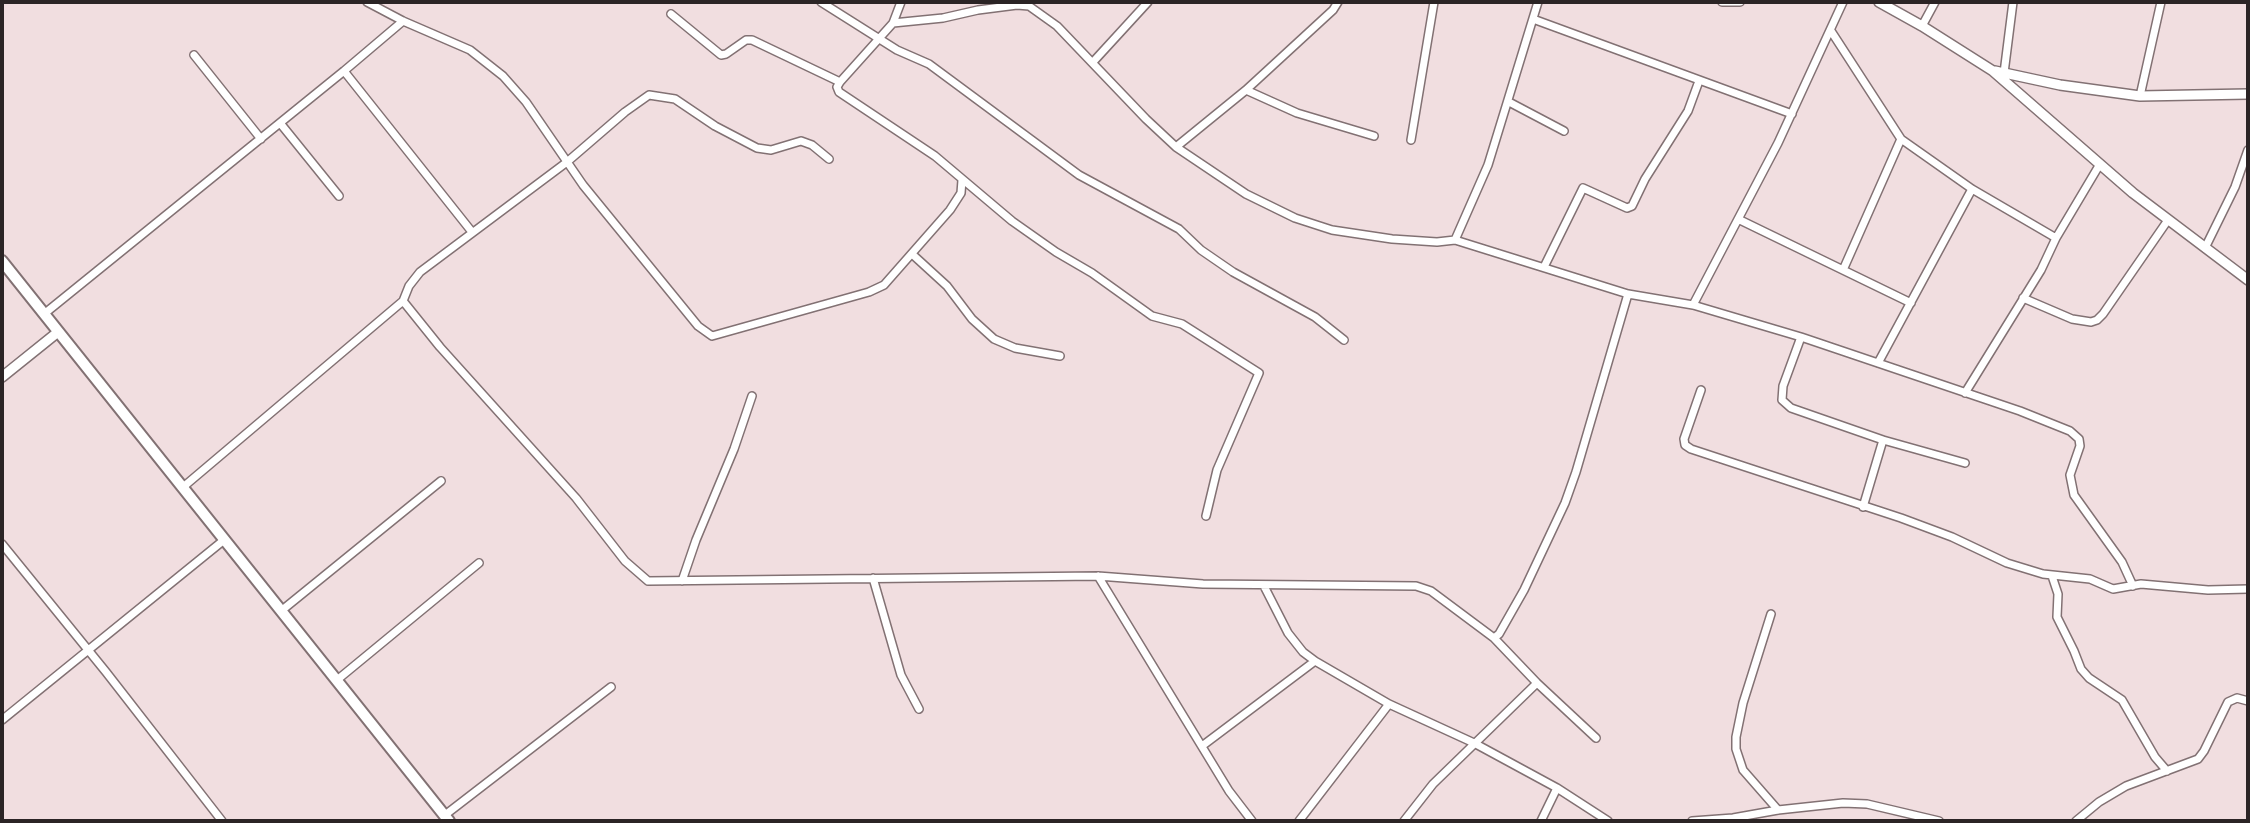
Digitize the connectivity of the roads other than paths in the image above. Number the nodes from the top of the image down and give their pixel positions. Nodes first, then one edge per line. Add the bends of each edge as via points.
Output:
1 (367, 2) edge
2 (821, 2) edge
3 (901, 2) edge
4 (987, 2) edge
5 (1148, 2) edge
6 (1338, 2) edge
7 (1434, 2) edge
8 (1538, 2) edge
9 (1722, 2) edge
10 (1740, 2) edge
11 (1843, 2) edge
12 (1879, 2) edge
13 (1934, 2) edge
14 (2014, 2) edge
15 (2161, 2) edge
16 (1000, 5) edge
17 (978, 10) junction
18 (671, 14) dead end
19 (1533, 19) junction
20 (402, 20) junction
21 (893, 23) junction
22 (1922, 26) junction
23 (1831, 31) junction
24 (881, 38) junction
25 (194, 55) dead end
26 (1093, 62) junction
27 (344, 71) junction
28 (1993, 71) junction
29 (2004, 73) junction
30 (1699, 81) junction
31 (840, 82) junction
32 (1246, 90) junction
33 (2248, 94) edge
34 (2140, 96) junction
35 (1509, 102) junction
36 (1792, 114) junction
37 (280, 123) junction
38 (1564, 131) dead end
39 (1374, 136) dead end
40 (261, 139) junction
41 (1900, 139) junction
42 (1411, 140) dead end
43 (1176, 147) junction
44 (2248, 150) edge
45 (829, 159) dead end
46 (567, 162) junction
47 (2100, 164) junction
48 (962, 180) junction
49 (1972, 189) junction
50 (339, 196) dead end
51 (1740, 220) junction
52 (2168, 220) junction
53 (472, 232) junction
54 (2056, 238) junction
55 (1455, 240) junction
56 (2205, 248) junction
57 (912, 254) junction
58 (2, 261) edge
59 (1544, 267) junction
60 (1843, 270) junction
61 (2248, 280) edge
62 (1628, 295) junction
63 (2023, 298) junction
64 (403, 301) junction
65 (1911, 303) junction
66 (1693, 305) junction
67 (44, 314) junction
68 (58, 332) junction
69 (1801, 337) junction
70 (1344, 340) dead end
71 (1060, 356) dead end
72 (1878, 363) junction
73 (2, 377) edge
74 (1701, 390) dead end
75 (1965, 393) junction
76 (752, 396) dead end
77 (1883, 440) junction
78 (1965, 463) dead end
79 (441, 481) dead end
80 (182, 488) junction
81 (1863, 507) junction
82 (1206, 516) dead end
83 (224, 540) junction
84 (2, 544) edge
85 (480, 563) dead end
86 (1098, 576) junction
87 (2056, 576) junction
88 (873, 578) junction
89 (682, 580) junction
90 (1264, 586) junction
91 (2133, 586) junction
92 (2248, 589) edge
93 (281, 611) junction
94 (1770, 614) dead end
95 (1494, 638) junction
96 (88, 650) junction
97 (1315, 661) junction
98 (337, 680) junction
99 (1537, 683) junction
100 (611, 687) dead end
101 (2248, 701) edge
102 (1390, 704) junction
103 (919, 709) dead end
104 (2, 720) edge
105 (1596, 738) dead end
106 (1474, 743) junction
107 (1202, 746) junction
108 (2167, 771) junction
109 (1557, 788) junction
110 (1778, 810) junction
111 (447, 818) edge
112 (1250, 819) edge
113 (222, 821) edge
114 (1240, 821) edge
115 (1299, 821) edge
116 (1404, 821) edge
117 (1541, 821) edge
118 (1608, 821) edge
119 (1692, 821) edge
120 (1939, 821) edge
121 (2076, 821) edge

1 - 20 street
2 - 24 street
3 - 21 street
4 - 17 street
5 - 26 street
6 - 32 street
7 - 42 street
8 - 19 street
9 - 10 street
11 - 23 street
12 - 22 street
13 - 22 street
14 - 29 street
15 - 34 street
16 - 17 street
16 - 26 street via 1029,6
17 - 21 street
18 - 31 street via 721,55 752,40
19 - 30 street
19 - 35 street
20 - 27 street
20 - 46 street via 470,50 503,76
21 - 24 street
22 - 28 street
23 - 36 street
23 - 41 street
24 - 31 street
24 - 70 street via 948,77 1079,175 1179,229 1200,250 1315,317
25 - 40 street
26 - 43 street
27 - 37 street
27 - 53 street
28 - 29 street
28 - 47 street
29 - 34 street
30 - 36 street
30 - 59 street via 1688,111 1632,206 1627,208 1583,188
31 - 48 street via 841,94 902,132
32 - 39 street via 1297,114
32 - 43 street
33 - 34 street
35 - 38 street
35 - 55 street
36 - 51 street
37 - 40 street
37 - 50 street
40 - 67 street
41 - 49 street
41 - 60 street
43 - 55 street via 1246,194 1295,218 1332,230 1391,239
44 - 56 street
45 - 46 street via 801,141 771,150 757,148 675,99 649,95
46 - 53 street
46 - 57 street via 698,326 712,336 869,292 884,285
47 - 52 street
47 - 54 street
48 - 57 street via 961,193 950,210
48 - 82 street via 1012,221 1152,316 1182,324 1258,372 1217,470
49 - 54 street
49 - 65 street
51 - 60 street
51 - 66 street
52 - 56 street
52 - 63 street via 2097,320 2072,319
53 - 64 street via 419,272
54 - 63 street
55 - 59 street
56 - 61 street
57 - 71 street via 995,339 1015,348
58 - 67 highway
59 - 62 street
60 - 65 street
62 - 66 street
62 - 95 street via 1565,503 1524,590
63 - 75 street
64 - 80 street
64 - 89 street via 638,574 648,581
65 - 72 street
66 - 69 street
67 - 68 highway
68 - 73 street
68 - 80 highway
69 - 72 street
69 - 77 street via 1782,400 1791,408
72 - 75 street
74 - 81 street via 1685,445
75 - 91 street via 2049,422 2079,439 2071,488 2122,562
76 - 89 street
77 - 78 street
77 - 81 street
79 - 93 street
80 - 83 highway
81 - 87 street via 1952,537 2007,563
83 - 93 highway
83 - 96 street
84 - 96 street
85 - 98 street
86 - 88 street
86 - 90 street
86 - 107 street
87 - 91 street via 2090,579 2113,589
87 - 108 street via 2057,617 2081,669 2122,700
88 - 89 street
88 - 103 street via 901,675
90 - 95 street via 1416,586
90 - 97 street via 1288,633
91 - 92 street
93 - 98 highway
94 - 110 street via 1736,737 1743,770
95 - 99 street
96 - 104 street
96 - 113 street
97 - 102 street
97 - 107 street
98 - 111 highway
99 - 105 street
99 - 106 street
100 - 111 street
101 - 108 street via 2237,698 2228,702 2201,756
102 - 106 street
102 - 115 street
106 - 109 street
106 - 116 street
107 - 112 street
108 - 121 street via 2126,786
109 - 117 street
109 - 118 street
110 - 119 street
110 - 120 street via 1867,804
112 - 114 street

